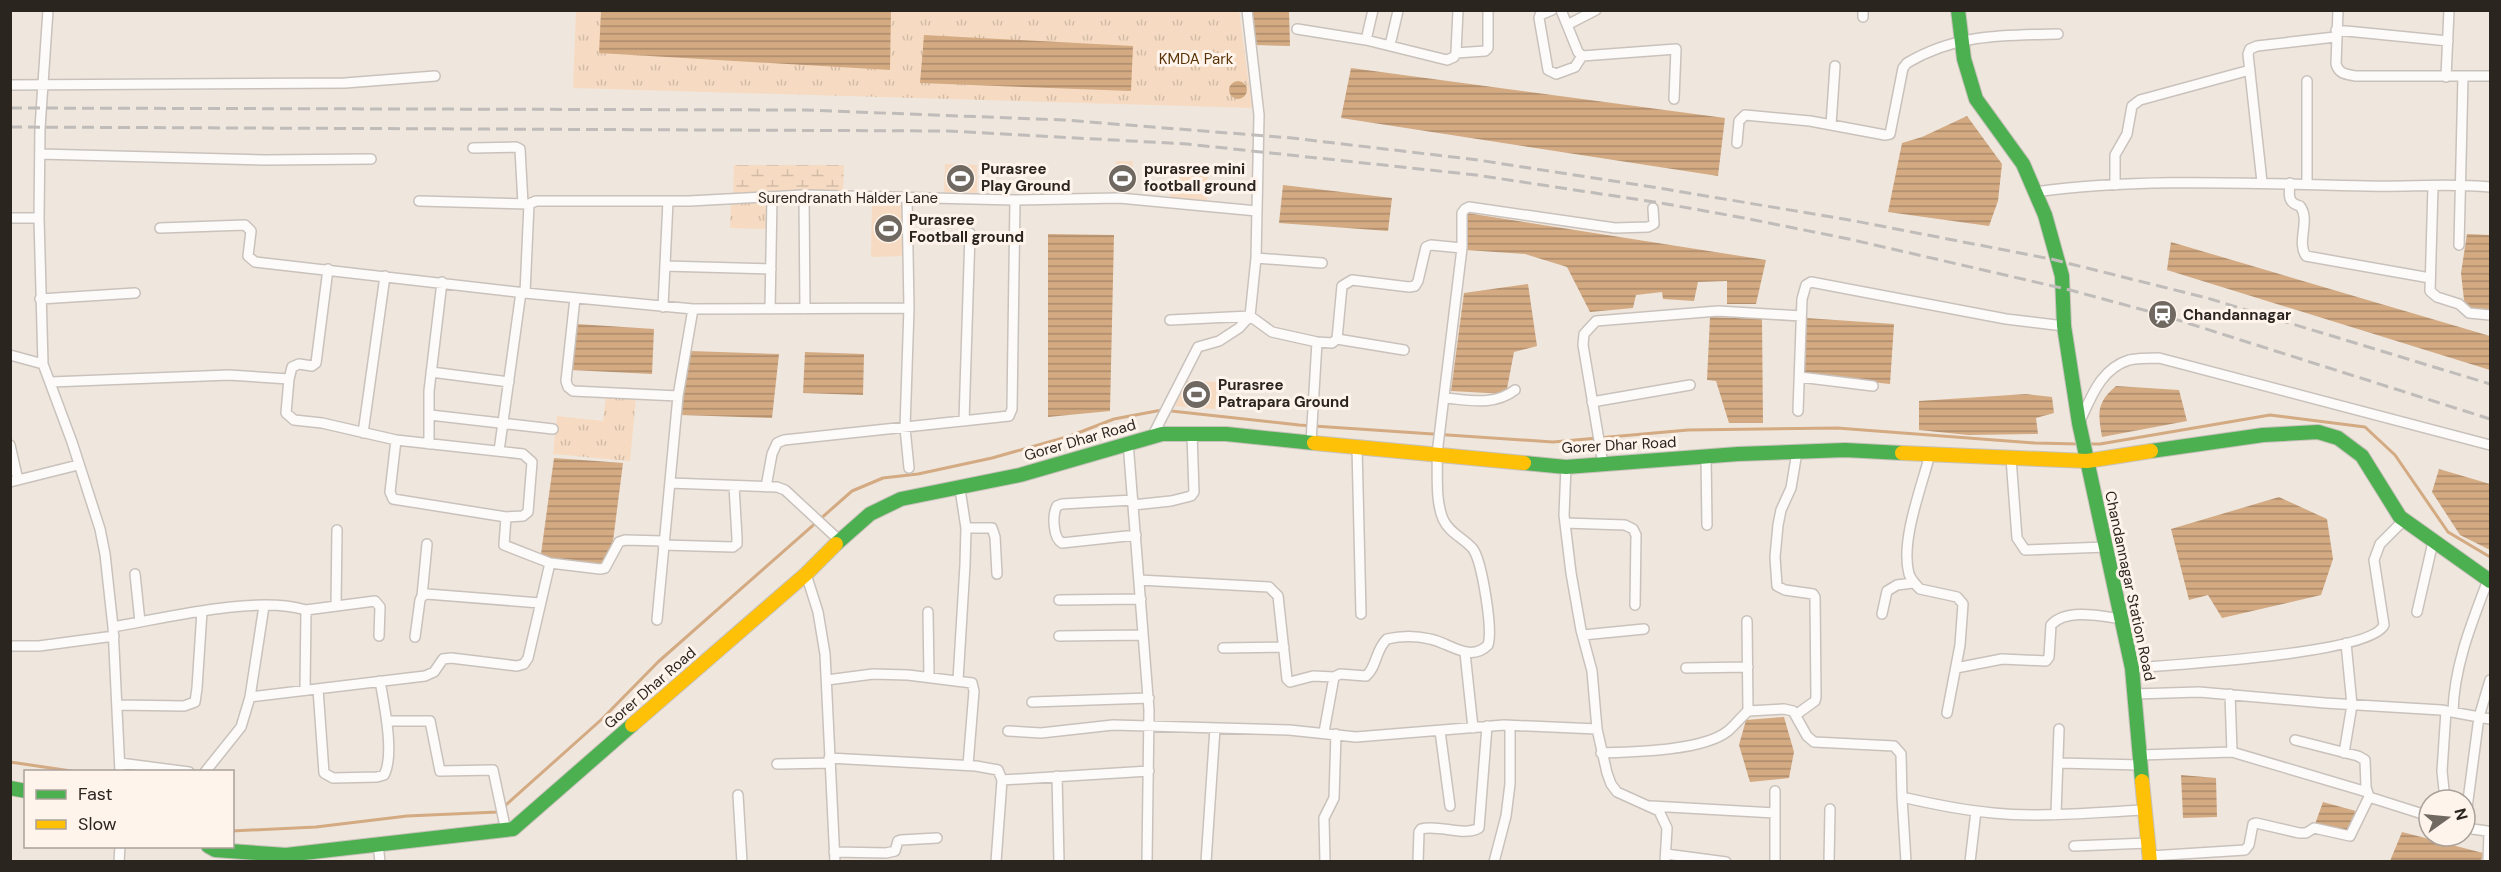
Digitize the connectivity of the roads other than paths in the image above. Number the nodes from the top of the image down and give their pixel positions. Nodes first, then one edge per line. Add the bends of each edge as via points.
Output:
1 (48, 10) edge
2 (1247, 10) edge
3 (1373, 10) edge
4 (1458, 10) edge
5 (1488, 10) edge
6 (1552, 10) edge
7 (1561, 10) edge
8 (1596, 10) edge
9 (1958, 10) edge
10 (2338, 10) edge
11 (2449, 10) edge
12 (1398, 11) edge
13 (1567, 25) junction
14 (1297, 29) dead end
15 (2058, 34) dead end
16 (2336, 34) junction
17 (1366, 39) junction
18 (1962, 39) junction
19 (2448, 40) junction
20 (1390, 45) junction
21 (1456, 53) junction
22 (1582, 56) junction
23 (1835, 66) dead end
24 (2250, 70) junction
25 (435, 76) dead end
26 (2463, 76) junction
27 (2490, 76) edge
28 (2446, 77) junction
29 (2307, 81) dead end
30 (10, 85) edge
31 (43, 85) junction
32 (1674, 99) dead end
33 (1830, 125) junction
34 (1737, 142) dead end
35 (473, 148) dead end
36 (40, 154) junction
37 (371, 159) dead end
38 (2262, 182) junction
39 (2290, 183) junction
40 (2307, 183) junction
41 (2115, 185) junction
42 (2433, 186) junction
43 (2460, 186) junction
44 (2490, 187) edge
45 (2035, 192) junction
46 (804, 195) junction
47 (772, 197) junction
48 (907, 198) junction
49 (1015, 200) junction
50 (419, 201) dead end
51 (668, 201) junction
52 (526, 204) junction
53 (1653, 208) dead end
54 (1257, 211) junction
55 (10, 218) edge
56 (39, 218) junction
57 (160, 228) dead end
58 (970, 233) dead end
59 (2459, 245) dead end
60 (1462, 248) junction
61 (1256, 258) junction
62 (1322, 263) dead end
63 (665, 266) junction
64 (328, 269) junction
65 (771, 269) junction
66 (385, 276) junction
67 (2430, 278) junction
68 (442, 282) junction
69 (523, 292) junction
70 (135, 293) dead end
71 (575, 298) junction
72 (40, 299) junction
73 (663, 307) junction
74 (909, 308) junction
75 (693, 309) junction
76 (770, 309) junction
77 (805, 309) junction
78 (2490, 315) edge
79 (1250, 316) junction
80 (1801, 316) junction
81 (1170, 320) dead end
82 (2064, 326) junction
83 (1336, 339) junction
84 (1317, 342) junction
85 (1404, 350) dead end
86 (10, 355) edge
87 (43, 364) junction
88 (431, 372) junction
89 (1800, 377) junction
90 (289, 379) junction
91 (51, 382) junction
92 (509, 382) junction
93 (1690, 385) dead end
94 (1873, 386) dead end
95 (1515, 390) dead end
96 (678, 396) junction
97 (1445, 398) junction
98 (1592, 402) junction
99 (1798, 411) dead end
100 (430, 415) junction
101 (964, 421) junction
102 (2079, 423) junction
103 (503, 424) junction
104 (905, 428) junction
105 (553, 429) dead end
106 (1311, 431) junction
107 (363, 433) junction
108 (1192, 434) junction
109 (1152, 436) junction
110 (396, 440) junction
111 (1128, 442) junction
112 (429, 444) junction
113 (10, 445) edge
114 (2490, 445) edge
115 (1357, 447) junction
116 (499, 451) junction
117 (2085, 451) junction
118 (1797, 452) junction
119 (1437, 454) junction
120 (1930, 454) junction
121 (1706, 457) junction
122 (2011, 458) junction
123 (1603, 464) junction
124 (78, 465) junction
125 (1566, 467) junction
126 (909, 468) dead end
127 (14, 481) edge
128 (670, 483) junction
129 (734, 486) junction
130 (766, 487) junction
131 (960, 489) junction
132 (1133, 503) junction
133 (506, 517) junction
134 (2404, 520) junction
135 (1565, 523) junction
136 (1707, 525) dead end
137 (966, 528) junction
138 (338, 530) dead end
139 (1136, 536) junction
140 (839, 540) junction
141 (2433, 542) junction
142 (663, 543) junction
143 (428, 544) dead end
144 (2106, 548) junction
145 (550, 562) junction
146 (135, 574) dead end
147 (806, 574) junction
148 (997, 574) dead end
149 (1139, 580) junction
150 (2489, 580) edge
151 (1913, 583) junction
152 (422, 596) junction
153 (1141, 599) junction
154 (1059, 600) dead end
155 (540, 603) junction
156 (1635, 605) dead end
157 (264, 606) junction
158 (336, 606) junction
159 (306, 610) junction
160 (202, 611) junction
161 (928, 612) dead end
162 (2417, 612) dead end
163 (1361, 614) dead end
164 (1882, 614) dead end
165 (2121, 619) junction
166 (657, 620) dead end
167 (1746, 621) dead end
168 (140, 622) junction
169 (1644, 629) dead end
170 (114, 632) junction
171 (1143, 635) junction
172 (1583, 635) junction
173 (379, 636) dead end
174 (1059, 636) dead end
175 (415, 637) dead end
176 (2346, 643) junction
177 (14, 646) dead end
178 (1284, 647) junction
179 (1223, 648) dead end
180 (1465, 653) junction
181 (1686, 668) dead end
182 (1748, 668) junction
183 (1956, 668) junction
184 (2132, 668) junction
185 (929, 677) junction
186 (1334, 677) junction
187 (827, 680) junction
188 (958, 680) junction
189 (2490, 680) edge
190 (380, 681) junction
191 (318, 689) junction
192 (305, 690) junction
193 (2135, 694) junction
194 (2230, 694) junction
195 (250, 697) junction
196 (1149, 698) junction
197 (1032, 702) dead end
198 (117, 705) junction
199 (2352, 705) junction
200 (1748, 711) junction
201 (2449, 711) junction
202 (1947, 713) dead end
203 (1797, 714) junction
204 (2479, 717) junction
205 (2490, 719) edge
206 (387, 721) junction
207 (1149, 726) junction
208 (1487, 726) junction
209 (1510, 726) junction
210 (1215, 728) junction
211 (1473, 728) junction
212 (1597, 729) junction
213 (2059, 729) dead end
214 (1008, 731) dead end
215 (1440, 731) junction
216 (1324, 732) junction
217 (1336, 734) junction
218 (2295, 740) dead end
219 (2232, 752) junction
220 (1601, 753) junction
221 (2344, 753) junction
222 (2141, 760) junction
223 (829, 761) junction
224 (2059, 764) junction
225 (777, 765) dead end
226 (968, 765) junction
227 (120, 768) edge
228 (166, 770) edge
229 (206, 770) edge
230 (1149, 771) junction
231 (1057, 776) junction
232 (1002, 780) junction
233 (2444, 788) edge
234 (2470, 788) edge
235 (1775, 791) dead end
236 (738, 795) dead end
237 (2368, 795) junction
238 (1902, 797) junction
239 (1450, 806) dead end
240 (1650, 806) junction
241 (1830, 809) dead end
242 (2145, 810) junction
243 (1976, 811) junction
244 (2417, 812) edge
245 (1775, 813) junction
246 (2056, 814) junction
247 (2477, 830) edge
248 (506, 831) junction
249 (937, 838) dead end
250 (378, 844) junction
251 (2074, 846) dead end
252 (212, 848) edge
253 (2150, 854) edge
254 (834, 856) edge
255 (286, 858) edge
256 (1666, 858) edge
257 (380, 861) edge
258 (742, 861) edge
259 (996, 861) edge
260 (1059, 861) edge
261 (1148, 861) edge
262 (1206, 861) edge
263 (1325, 861) edge
264 (1419, 861) edge
265 (1494, 861) edge
266 (1726, 861) edge
267 (1775, 861) edge
268 (1829, 861) edge
269 (1905, 861) edge
270 (1970, 861) edge
271 (2488, 861) edge

1 - 31 street
2 - 54 street via 1259,115
3 - 17 street
4 - 21 street
5 - 21 street via 1488,48
6 - 22 street via 1539,18 1548,70 1556,74 1573,69
7 - 13 street
8 - 13 street
9 - 18 street, Chandannagar Station Road
10 - 16 street
11 - 19 street
12 - 20 street
13 - 22 street
14 - 17 street
15 - 18 street
16 - 19 street
16 - 24 street via 2257,46 2248,54
16 - 28 street via 2336,64 2343,74
17 - 20 street
18 - 33 street via 1907,63 1890,134
18 - 45 street, Chandannagar Station Road via 1976,99 2023,164
19 - 28 street
20 - 21 street via 1447,60
22 - 32 street via 1676,49
23 - 33 street
24 - 38 street
24 - 41 street via 2140,100 2132,106 2127,134 2115,155
25 - 31 street via 345,83
26 - 27 street
26 - 28 street
26 - 43 street
29 - 40 street
30 - 31 street
31 - 36 street
33 - 34 street via 1745,116 1739,121
35 - 52 street via 520,149
36 - 37 street
36 - 56 street
38 - 39 street
38 - 41 street
39 - 40 street
39 - 67 street via 2290,201 2304,212 2306,256
40 - 42 street
41 - 45 street
42 - 43 street
42 - 67 street
43 - 44 street
43 - 59 street
45 - 82 street, Chandannagar Station Road via 2062,276
46 - 47 street, Surendranath Halder Lane
46 - 48 street, Surendranath Halder Lane
46 - 77 street
47 - 51 street, Surendranath Halder Lane
47 - 65 street
48 - 49 street, Surendranath Halder Lane
48 - 74 street
49 - 54 street, Surendranath Halder Lane via 1119,198
49 - 101 street via 1012,409 1009,416
50 - 52 street, Surendranath Halder Lane
51 - 52 street, Surendranath Halder Lane
51 - 63 street
52 - 69 street
53 - 60 street via 1654,224 1615,228 1469,207 1462,213
54 - 61 street
55 - 56 street
56 - 72 street
57 - 64 street via 245,225 251,231 248,256 255,262
58 - 101 street
60 - 83 street via 1426,247 1414,286 1346,282 1342,286
60 - 97 street
61 - 62 street
61 - 79 street
63 - 65 street
63 - 73 street
64 - 66 street
64 - 90 street via 316,363 292,367
65 - 76 street
66 - 68 street
66 - 107 street
67 - 78 street via 2432,295 2454,302 2469,313
68 - 69 street
68 - 88 street
69 - 71 street
69 - 92 street
70 - 72 street
71 - 73 street
71 - 96 street via 568,387 573,391
72 - 87 street
73 - 75 street
74 - 77 street
74 - 104 street
75 - 76 street
75 - 96 street
76 - 77 street
79 - 81 street
79 - 84 street via 1272,333
79 - 109 street via 1219,341 1198,347
80 - 82 street via 1803,291 1811,282 2006,319
80 - 89 street
80 - 98 street via 1727,311 1596,321 1584,334 1583,345
82 - 102 street, Chandannagar Station Road
83 - 84 street via 1332,343
83 - 85 street
84 - 106 street
86 - 87 street
87 - 91 street
88 - 92 street
88 - 100 street
89 - 94 street
89 - 99 street
90 - 91 street via 229,375
90 - 107 street via 286,413 290,418
91 - 124 street
92 - 103 street
93 - 98 street
95 - 97 street via 1503,398 1484,402
96 - 128 street
97 - 119 street
98 - 123 street
100 - 103 street
100 - 112 street
101 - 104 street
102 - 114 street via 2097,385 2112,369 2130,360 2158,358
102 - 117 street, Chandannagar Station Road
103 - 105 street
103 - 116 street
104 - 126 street
104 - 130 street via 784,440 777,443 772,454
106 - 108 street, Gorer Dhar Road
106 - 115 street, Gorer Dhar Road
107 - 110 street
108 - 109 street, Gorer Dhar Road
108 - 132 street via 1191,496
109 - 111 street, Gorer Dhar Road
110 - 112 street
110 - 133 street via 390,492 393,498
111 - 131 street, Gorer Dhar Road
111 - 132 street
112 - 116 street
113 - 127 street
115 - 119 street, Gorer Dhar Road
115 - 163 street
116 - 133 street via 523,454 532,462 528,512
117 - 122 street, Gorer Dhar Road
117 - 134 street, Gorer Dhar Road via 2318,432 2338,438 2362,456
117 - 144 street, Chandannagar Station Road
118 - 120 street, Gorer Dhar Road
118 - 121 street, Gorer Dhar Road
118 - 203 street via 1791,488 1781,510 1775,557 1778,586 1815,597 1816,696
119 - 125 street, Gorer Dhar Road
119 - 180 street via 1443,520 1475,553 1488,614 1488,645 1483,650
120 - 122 street, Gorer Dhar Road
120 - 151 street via 1909,536 1907,561
121 - 123 street, Gorer Dhar Road
121 - 136 street
122 - 144 street via 2017,538 2025,550
123 - 125 street, Gorer Dhar Road
124 - 127 street
124 - 170 street via 100,529
125 - 135 street
128 - 129 street
128 - 142 street
129 - 130 street
129 - 142 street via 737,538 733,547
130 - 140 street via 785,490
131 - 137 street
131 - 140 street, Gorer Dhar Road via 885,505
132 - 139 street
132 - 139 street via 1062,504 1054,514 1057,537 1062,543
133 - 145 street via 504,545
134 - 141 street, Gorer Dhar Road
134 - 176 street via 2380,544 2374,560 2382,630
135 - 156 street via 1626,525 1633,529
135 - 172 street
137 - 148 street via 992,528
137 - 188 street
138 - 158 street
139 - 149 street
140 - 147 street, Gorer Dhar Road
141 - 150 street, Gorer Dhar Road
141 - 162 street
142 - 145 street via 619,542 605,568 600,569
142 - 166 street
143 - 152 street
144 - 165 street, Chandannagar Station Road
145 - 155 street
146 - 168 street
147 - 187 street via 818,612
147 - 248 street, Gorer Dhar Road via 520,824
149 - 153 street
149 - 178 street via 1274,590
150 - 201 street via 2466,640
151 - 164 street via 1887,591
151 - 183 street via 1931,593 1961,600 1964,609
152 - 155 street via 432,593
152 - 175 street
153 - 154 street
153 - 171 street
155 - 190 street via 524,664 451,658 443,659 434,672 425,676
157 - 159 street
157 - 160 street
157 - 195 street
158 - 159 street
158 - 173 street via 375,601 380,607
159 - 192 street
160 - 168 street
160 - 198 street via 195,702 184,706
161 - 185 street
165 - 183 street via 2081,616 2054,621 2046,661 2002,659
165 - 184 street, Chandannagar Station Road
167 - 182 street
168 - 170 street
169 - 172 street
170 - 177 street via 39,646
170 - 198 street
171 - 174 street
171 - 196 street
172 - 212 street via 1592,671
176 - 184 street via 2259,658
176 - 199 street
178 - 179 street
178 - 186 street via 1290,682 1313,676
180 - 186 street via 1434,640 1394,637 1379,646 1366,676
180 - 211 street
181 - 182 street
182 - 200 street
183 - 202 street
184 - 193 street, Chandannagar Station Road
185 - 187 street via 873,674
185 - 188 street
186 - 216 street
187 - 223 street
188 - 226 street via 974,686
189 - 204 street
190 - 191 street
190 - 206 street
191 - 192 street
191 - 206 street via 324,773 328,776 384,775
192 - 195 street
193 - 194 street
193 - 222 street, Chandannagar Station Road
194 - 199 street
194 - 219 street
195 - 229 street via 241,727
196 - 197 street
196 - 207 street
198 - 227 street
199 - 201 street
199 - 221 street
200 - 203 street via 1784,709
200 - 220 street via 1727,732 1706,741 1676,748
201 - 204 street
201 - 233 street
203 - 238 street via 1814,742 1898,749
204 - 205 street
204 - 234 street
206 - 248 street via 430,721 440,771 491,769
207 - 210 street
207 - 214 street
207 - 230 street
208 - 209 street
208 - 211 street
208 - 264 street via 1479,828 1421,829
209 - 212 street
209 - 265 street via 1510,784
210 - 216 street
210 - 262 street
211 - 215 street
212 - 220 street
213 - 224 street
215 - 217 street via 1376,737
215 - 239 street
216 - 217 street
217 - 263 street via 1334,798 1324,818
218 - 221 street
219 - 222 street
219 - 237 street
220 - 240 street via 1617,792
221 - 237 street via 2365,760
222 - 224 street
222 - 242 street, Chandannagar Station Road
223 - 225 street
223 - 226 street
223 - 254 street
224 - 246 street
226 - 232 street via 998,770
227 - 228 street
230 - 231 street
230 - 261 street
231 - 232 street
231 - 260 street
232 - 259 street
235 - 245 street
236 - 258 street
237 - 244 street
237 - 253 street via 2350,836 2314,828 2299,833 2256,823 2245,850
238 - 243 street
238 - 269 street
240 - 245 street
240 - 256 street via 1659,811 1667,828
241 - 268 street
242 - 246 street
242 - 253 street, Chandannagar Station Road
243 - 246 street
243 - 270 street
245 - 267 street
247 - 271 street via 2489,833
248 - 250 street, Gorer Dhar Road
249 - 254 street via 900,840 896,851 886,853
250 - 255 street, Gorer Dhar Road
250 - 257 street
251 - 253 street
252 - 255 street, Gorer Dhar Road
256 - 266 street

